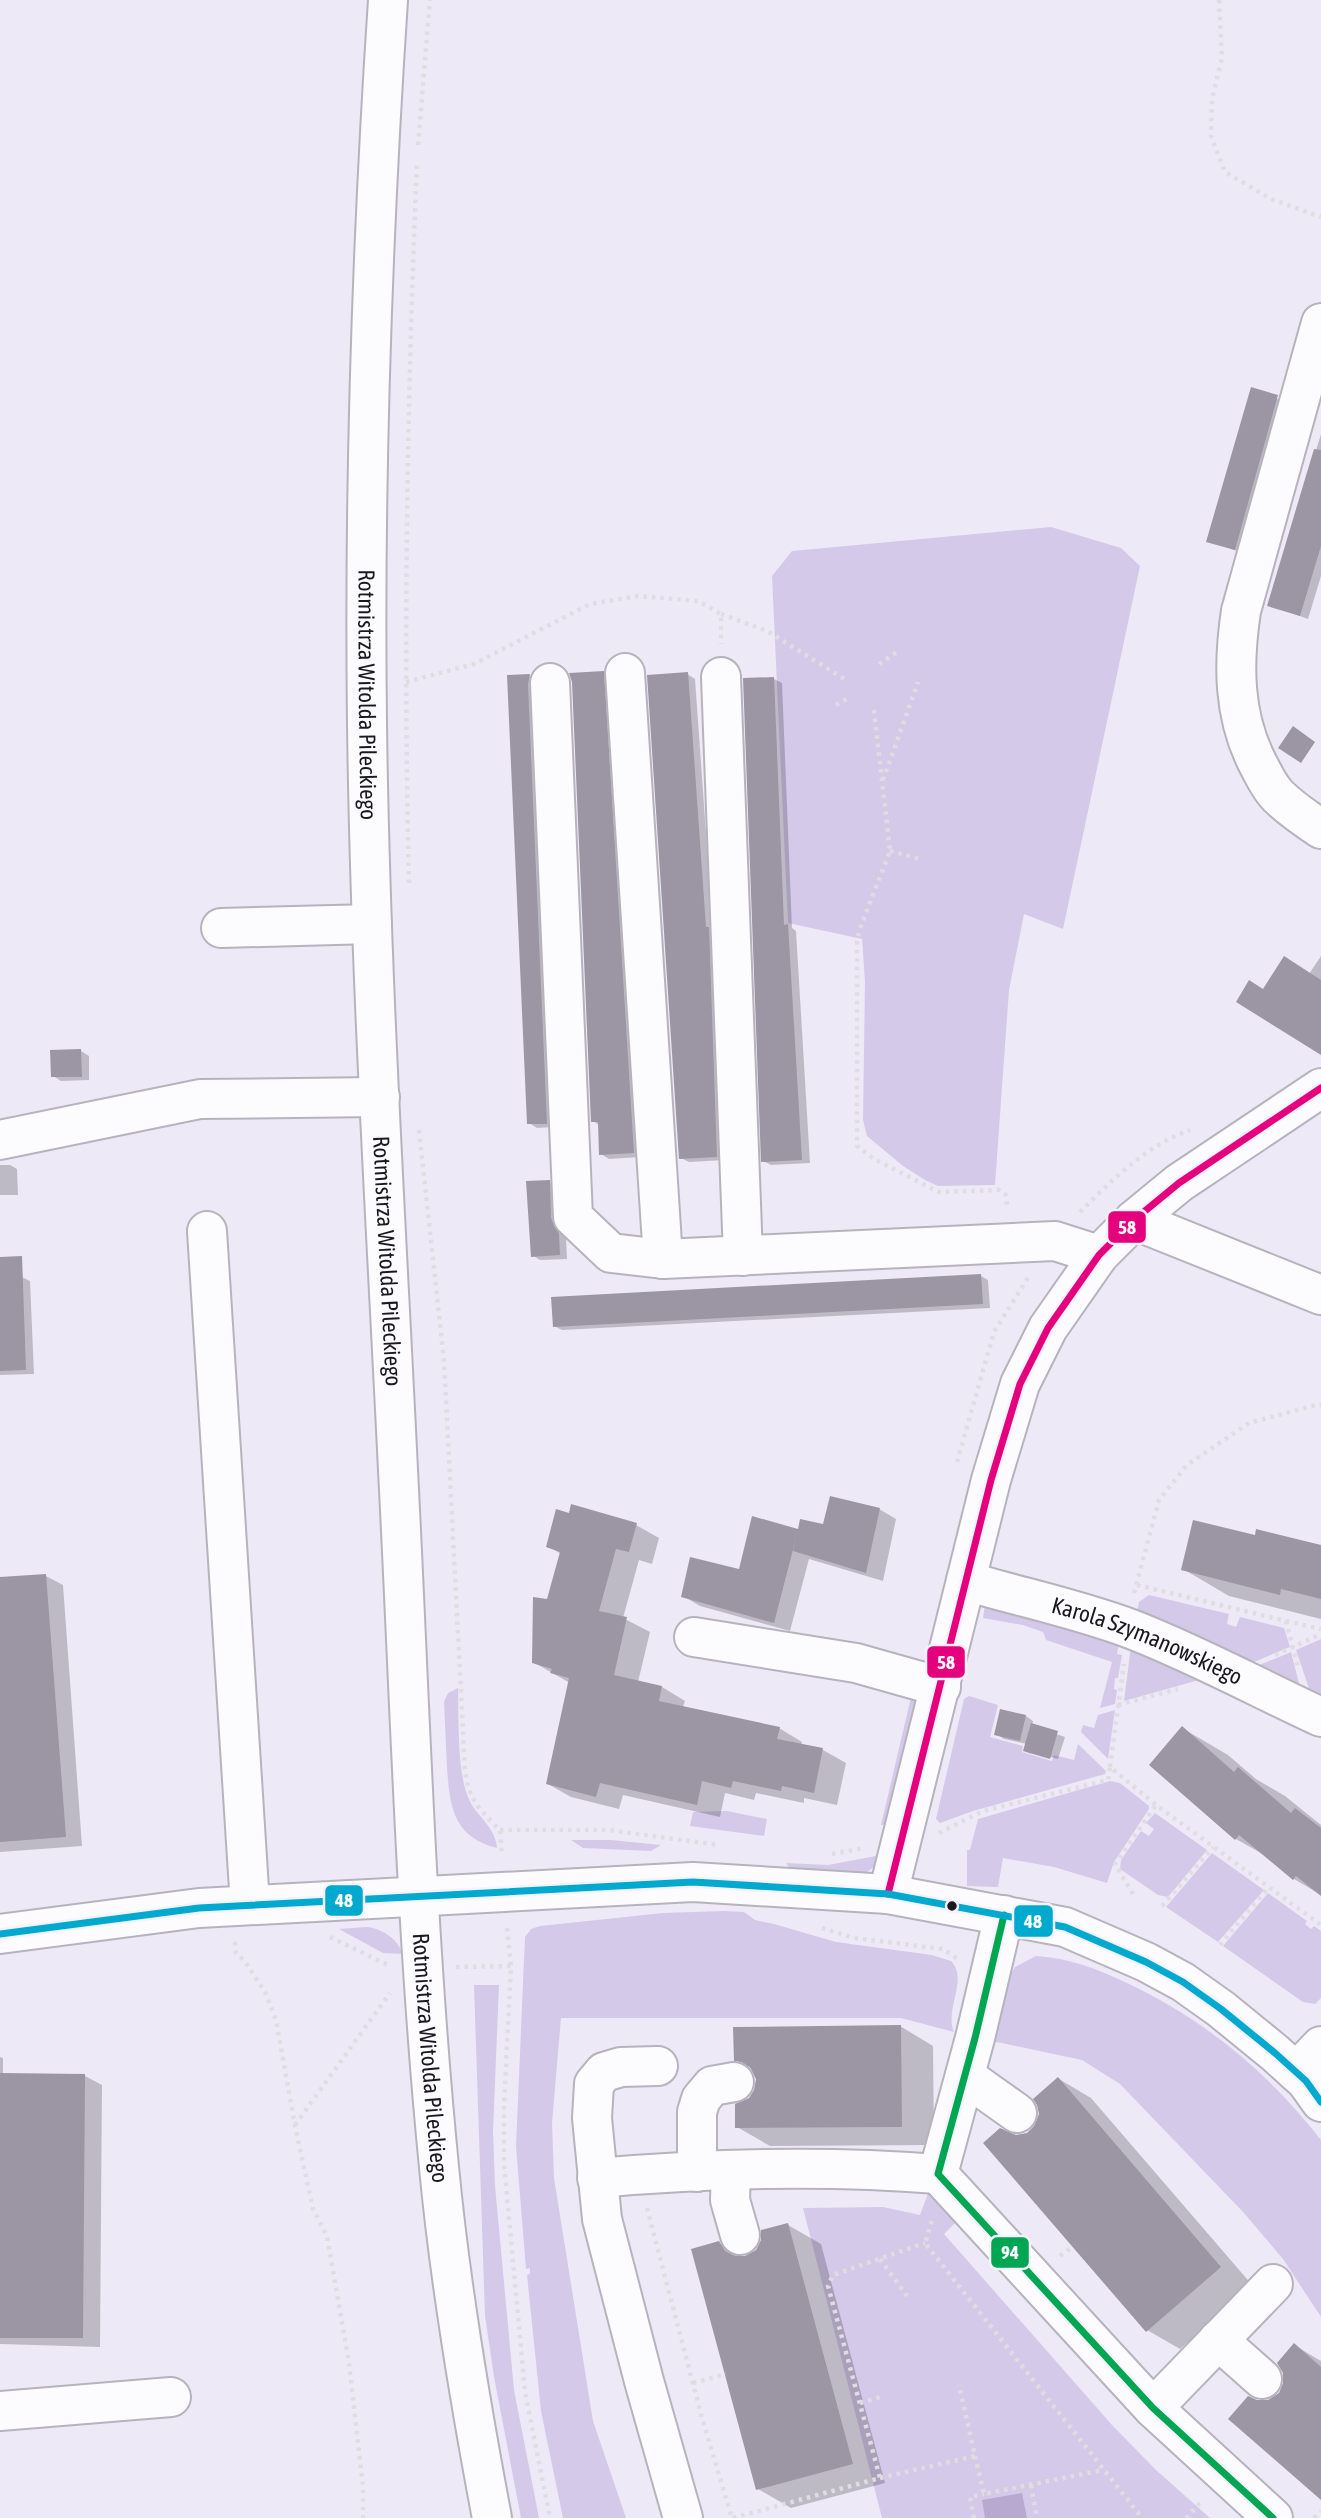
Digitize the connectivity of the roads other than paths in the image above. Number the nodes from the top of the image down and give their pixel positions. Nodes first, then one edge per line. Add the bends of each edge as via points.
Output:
1 (388, 0) edge
2 (1321, 323) edge
3 (625, 673) dead end
4 (721, 677) road end
5 (550, 683) dead end
6 (1321, 829) edge
7 (372, 924) junction
8 (221, 928) dead end
9 (1321, 1088) edge
10 (380, 1097) junction
11 (0, 1140) edge
12 (1134, 1220) junction
13 (207, 1231) dead end
14 (1099, 1255) junction
15 (743, 1256) junction
16 (663, 1259) junction
17 (1321, 1296) edge
18 (966, 1581) junction
19 (694, 1637) dead end
20 (941, 1686) junction
21 (1315, 1715) edge
22 (888, 1894) junction
23 (420, 1895) junction
24 (250, 1905) junction
25 (1004, 1916) junction
26 (0, 1934) edge
27 (1309, 2059) edge
28 (658, 2066) dead end
29 (965, 2076) junction
30 (734, 2082) dead end
31 (1321, 2102) edge
32 (1017, 2113) dead end
33 (714, 2171) junction
34 (597, 2178) junction
35 (937, 2193) junction
36 (740, 2235) dead end
37 (1273, 2284) dead end
38 (1218, 2340) junction
39 (1262, 2379) dead end
40 (171, 2397) dead end
41 (1153, 2408) junction
42 (0, 2411) edge
43 (492, 2518) edge
44 (683, 2518) edge
45 (1273, 2518) edge

1 - 7 street, Rotmistrza Witolda Pileckiego via 374,236 368,478 366,721
2 - 6 street via 1241,611 1235,651 1241,722 1250,748 1276,794
3 - 16 street
4 - 15 street
5 - 16 street via 573,1217 611,1253
7 - 8 street
7 - 10 street, Rotmistrza Witolda Pileckiego
9 - 12 street via 1180,1183
10 - 11 street via 200,1099
10 - 23 street, Rotmistrza Witolda Pileckiego
12 - 14 street
12 - 17 street
13 - 24 street
14 - 15 street via 1055,1241
14 - 18 street via 1048,1328 1020,1384
15 - 16 street
18 - 20 street
18 - 21 street, Karola Szymanowskiego via 1129,1628 1202,1658
19 - 20 street via 856,1663
20 - 22 street
22 - 23 street via 693,1882
22 - 25 street
23 - 24 street
23 - 43 street, Rotmistrza Witolda Pileckiego via 410,1968 455,2294
24 - 26 street
25 - 27 street via 1065,1927 1146,1962
25 - 29 street
27 - 31 street
28 - 34 street via 621,2067 604,2072 594,2084
29 - 32 street
29 - 35 street
30 - 33 street via 712,2086 697,2112
33 - 34 street
33 - 35 street via 890,2170
33 - 36 street via 730,2200
34 - 44 street via 602,2219
35 - 41 street
37 - 38 street
38 - 39 street
38 - 41 street
40 - 42 street
41 - 45 street

